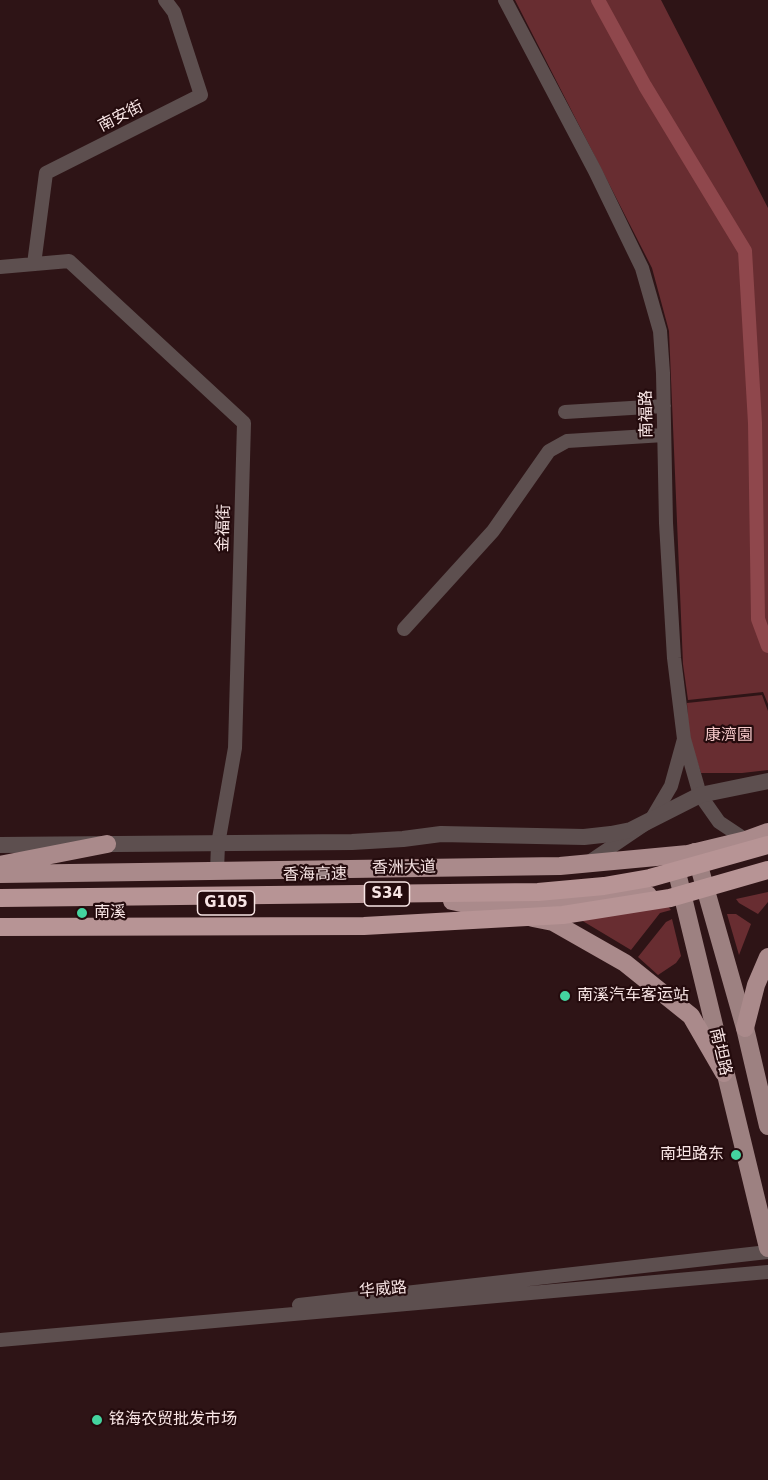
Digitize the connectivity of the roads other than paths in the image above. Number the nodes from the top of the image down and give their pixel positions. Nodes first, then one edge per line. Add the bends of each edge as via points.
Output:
1 (165, 0) edge
2 (505, 0) edge
3 (34, 264) junction
4 (0, 267) edge
5 (664, 406) junction
6 (565, 412) dead end
7 (664, 435) junction
8 (404, 629) dead end
9 (684, 739) junction
10 (768, 781) edge
11 (700, 795) junction
12 (651, 820) junction
13 (768, 832) edge
14 (746, 840) junction
15 (107, 844) junction
16 (218, 844) junction
17 (0, 845) edge
18 (768, 845) edge
19 (695, 852) junction
20 (673, 855) junction
21 (586, 864) junction
22 (0, 865) edge
23 (768, 870) edge
24 (216, 871) junction
25 (0, 874) edge
26 (768, 878) edge
27 (707, 890) junction
28 (682, 892) junction
29 (0, 898) edge
30 (452, 901) junction
31 (0, 905) edge
32 (0, 927) edge
33 (768, 957) edge
34 (745, 1028) junction
35 (724, 1073) junction
36 (768, 1126) edge
37 (768, 1250) edge
38 (768, 1272) edge
39 (264, 1308) dead end
40 (0, 1340) edge

1 - 3 street, 南安街 via 174,12 201,96 46,173
2 - 5 street, 南福路 via 642,268 660,331
3 - 4 street
3 - 16 street, 金福街 via 69,261 243,423 235,748
5 - 6 street
5 - 7 street, 南福路
7 - 8 street via 567,441 549,451 493,531
7 - 9 street, 南福路 via 674,658
9 - 11 street, 南福路
9 - 12 street via 671,786
10 - 11 street
11 - 12 street
11 - 14 street, 南福路 via 719,822
12 - 16 street via 631,830 584,837 441,834 403,839
12 - 21 street
13 - 14 highway, 香洲大道 / G105
14 - 19 highway, 香洲大道 / G105
15 - 16 street
15 - 17 street
15 - 22 highway
16 - 24 street, 金福街
18 - 29 highway, 香海高速 / S34, bridge via 650,878 538,892
19 - 20 highway, 香洲大道 / G105
19 - 27 main road
20 - 21 highway, 香洲大道 / G105
20 - 28 main road, 南坦路
21 - 24 highway, 香洲大道 / G105
23 - 32 highway, S34, bridge via 670,898 562,915 364,926
24 - 25 highway, 香洲大道 / G105
26 - 27 highway, 香洲大道 / G105
27 - 28 highway, 香洲大道 / G105
27 - 34 main road
28 - 30 highway, 香洲大道 / G105 via 538,901
28 - 35 main road, 南坦路
30 - 31 highway, 香洲大道 / G105
30 - 35 highway via 553,922 626,963 691,1016
33 - 34 highway
34 - 36 main road
35 - 37 main road, 南坦路
37 - 39 street
38 - 40 street, 华威路

